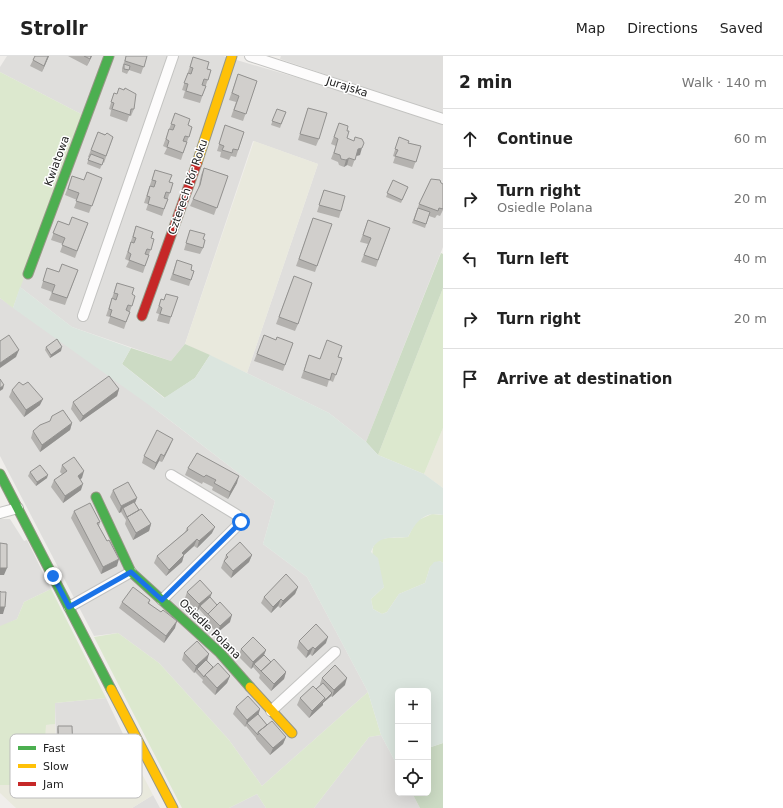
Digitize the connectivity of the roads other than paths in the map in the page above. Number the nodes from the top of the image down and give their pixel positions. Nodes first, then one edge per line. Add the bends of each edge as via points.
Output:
1 (109, 56) edge
2 (173, 56) edge
3 (232, 56) edge
4 (250, 56) edge
5 (443, 120) edge
6 (28, 274) dead end
7 (83, 316) dead end
8 (142, 316) dead end
9 (0, 474) edge
10 (171, 475) dead end
11 (96, 497) dead end
12 (18, 508) junction
13 (0, 513) edge
14 (131, 572) junction
15 (162, 600) junction
16 (69, 607) junction
17 (335, 652) dead end
18 (272, 710) junction
19 (292, 733) dead end
20 (135, 734) edge
21 (142, 748) edge
22 (173, 808) edge

1 - 6 street, Kwiatowa
2 - 7 street
3 - 8 street, Czterech Pór Roku via 183,204
4 - 5 street, Jurajska
9 - 12 street
10 - 15 street via 237,515 241,522
11 - 14 street, Osiedle Polana
12 - 13 street
12 - 16 street
14 - 15 street, Osiedle Polana
14 - 16 street
15 - 18 street, Osiedle Polana via 220,653
16 - 20 street
17 - 18 street
18 - 19 street, Osiedle Polana
21 - 22 street

